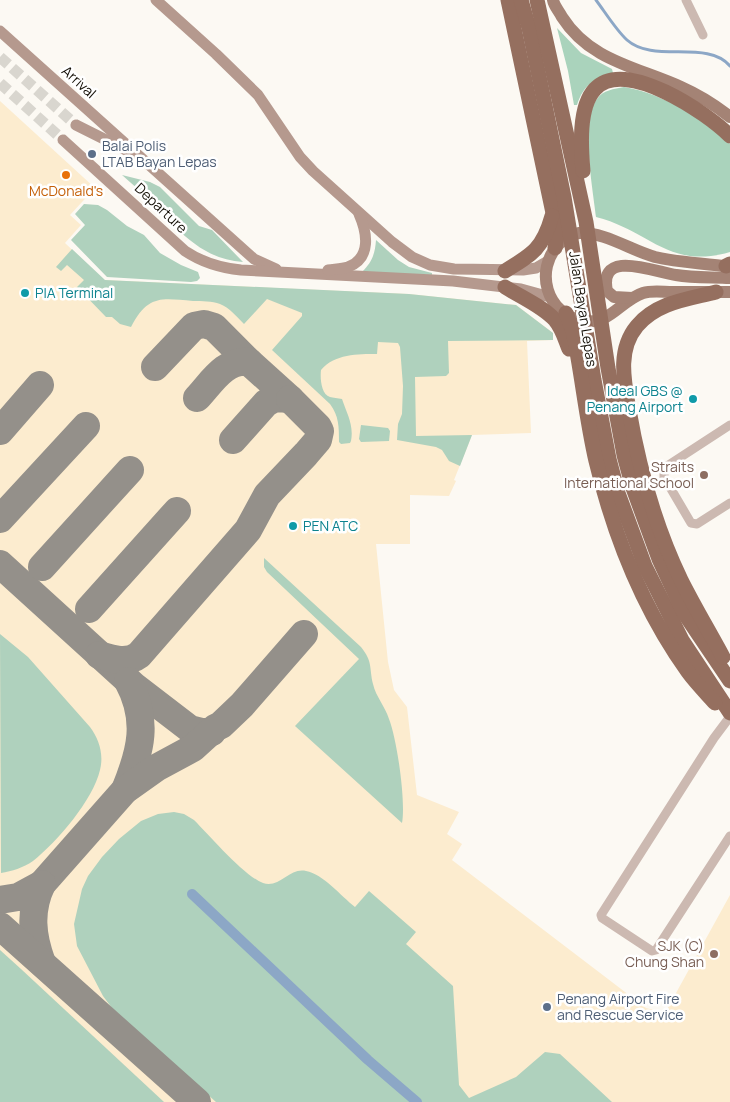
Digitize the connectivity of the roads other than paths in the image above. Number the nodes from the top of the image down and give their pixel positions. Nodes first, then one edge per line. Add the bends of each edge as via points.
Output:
1 (156, 0) edge
2 (508, 0) edge
3 (521, 0) edge
4 (537, 0) edge
5 (553, 0) edge
6 (686, 0) edge
7 (536, 27) junction
8 (0, 31) edge
9 (703, 35) dead end
10 (730, 117) edge
11 (76, 125) tunnel mouth
12 (730, 136) edge
13 (63, 140) tunnel mouth
14 (139, 156) junction
15 (358, 210) junction
16 (553, 213) junction
17 (586, 222) junction
18 (552, 255) junction
19 (254, 265) junction
20 (729, 269) edge
21 (505, 271) junction
22 (306, 273) junction
23 (505, 287) junction
24 (723, 292) edge
25 (550, 297) junction
26 (632, 298) junction
27 (566, 313) junction
28 (583, 388) junction
29 (730, 425) edge
30 (730, 503) edge
31 (730, 670) edge
32 (730, 681) edge
33 (730, 713) edge
34 (730, 719) edge
35 (730, 836) edge

1 - 15 street via 258,95 300,157
2 - 16 highway
3 - 7 highway, Jalan Bayan Lepas
4 - 7 highway, Jalan Bayan Lepas
5 - 10 main road via 569,28 598,53 682,87
6 - 9 street
7 - 17 highway, Jalan Bayan Lepas
7 - 33 highway, Jalan Bayan Lepas via 611,467 645,566 682,640
8 - 14 street, Arrival
11 - 14 street, Arrival
12 - 17 highway via 718,124 671,95 638,82 618,79 602,83 585,106 582,156
13 - 19 street, Departure via 200,261 224,268
14 - 19 street, Arrival
15 - 21 street via 412,257 430,265
15 - 22 street via 367,240 357,262 348,267
16 - 18 highway via 557,236
16 - 21 highway via 548,232 540,245
17 - 32 highway, Jalan Bayan Lepas via 608,368 628,472 642,518 684,614
18 - 20 main road via 566,238 579,233 654,256
18 - 21 street via 536,268
18 - 25 main road via 546,285
19 - 22 street, Departure via 281,272
20 - 26 main road via 676,275 629,265 616,266 607,277 607,291 614,296
22 - 23 street
23 - 25 street
23 - 28 highway via 556,321
24 - 26 main road via 649,292
24 - 31 highway via 669,304 649,315 630,337 623,366 634,444 654,515 681,579
25 - 27 main road
26 - 27 main road via 604,319 583,321
27 - 28 highway via 573,331
28 - 34 highway via 607,501 649,609 689,674
29 - 30 street via 664,470 664,477 691,523 698,524
34 - 35 street via 714,738 602,918 652,951 656,950

